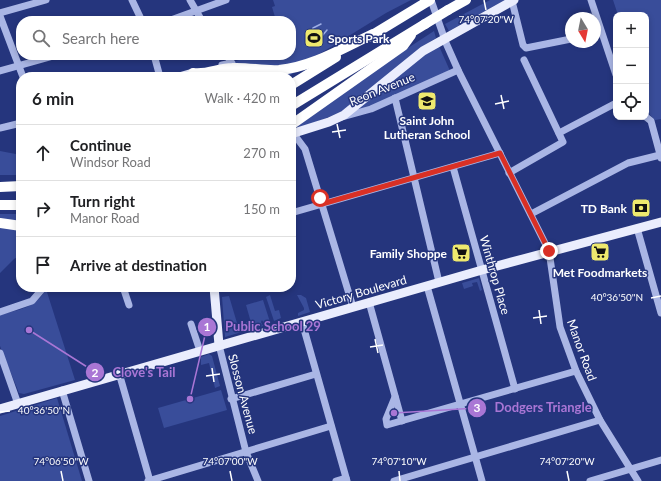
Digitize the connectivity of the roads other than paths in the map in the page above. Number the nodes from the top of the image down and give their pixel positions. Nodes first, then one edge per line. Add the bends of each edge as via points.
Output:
1 (46, 0) edge
2 (132, 0) edge
3 (190, 0) edge
4 (226, 0) edge
5 (430, 0) edge
6 (466, 0) edge
7 (513, 0) edge
8 (591, 0) edge
9 (194, 10) junction
10 (594, 12) edge
11 (0, 13) edge
12 (0, 16) edge
13 (140, 16) edge
14 (180, 16) edge
15 (198, 16) edge
16 (414, 31) junction
17 (373, 34) junction
18 (444, 39) junction
19 (565, 40) edge
20 (601, 40) edge
21 (16, 56) edge
22 (18, 60) edge
23 (40, 60) edge
24 (155, 60) edge
25 (230, 60) edge
26 (524, 60) dead end
27 (20, 66) junction
28 (613, 68) edge
29 (458, 70) junction
30 (0, 71) edge
31 (22, 72) edge
32 (159, 72) edge
33 (197, 72) edge
34 (214, 72) edge
35 (296, 82) edge
36 (395, 98) junction
37 (296, 103) edge
38 (613, 106) edge
39 (338, 118) junction
40 (649, 119) edge
41 (16, 124) edge
42 (0, 128) edge
43 (296, 128) edge
44 (296, 130) edge
45 (559, 133) junction
46 (296, 137) edge
47 (500, 153) junction
48 (661, 156) edge
49 (453, 166) junction
50 (509, 173) junction
51 (414, 178) junction
52 (0, 186) edge
53 (16, 186) edge
54 (16, 204) edge
55 (322, 204) junction
56 (0, 205) edge
57 (296, 212) edge
58 (531, 214) junction
59 (661, 222) edge
60 (0, 223) edge
61 (16, 225) edge
62 (637, 228) junction
63 (549, 251) junction
64 (482, 270) junction
65 (439, 282) junction
66 (427, 286) junction
67 (40, 292) edge
68 (125, 292) edge
69 (214, 292) edge
70 (369, 302) junction
71 (129, 305) dead end
72 (353, 307) junction
73 (0, 312) edge
74 (661, 313) edge
75 (302, 322) junction
76 (191, 324) dead end
77 (219, 345) junction
78 (200, 351) junction
79 (0, 353) edge
80 (576, 371) junction
81 (119, 373) junction
82 (316, 374) junction
83 (515, 389) junction
84 (62, 390) junction
85 (395, 397) junction
86 (231, 399) junction
87 (18, 404) junction
88 (461, 405) junction
89 (0, 409) edge
90 (600, 420) junction
91 (402, 421) junction
92 (331, 426) junction
93 (246, 452) junction
94 (475, 457) junction
95 (661, 460) edge
96 (631, 469) junction
97 (346, 480) edge
98 (90, 481) edge
99 (149, 481) edge
100 (258, 481) edge
101 (336, 481) edge
102 (394, 481) edge
103 (482, 481) edge
104 (590, 481) edge
105 (638, 481) edge

1 - 11 street
2 - 13 street
3 - 9 street
4 - 9 street
5 - 17 highway
5 - 18 street, Manor Road
6 - 16 highway, bridge
7 - 18 main road
7 - 19 street via 526,48
8 - 10 street
9 - 14 street
9 - 15 street
12 - 21 street
16 - 37 highway
16 - 43 highway via 403,46
17 - 34 highway via 313,62 291,68 233,68
17 - 35 highway
18 - 29 street, Manor Road
18 - 39 main road via 419,54 363,101
20 - 28 street
22 - 27 street
23 - 27 street
24 - 32 street
25 - 33 street via 232,63
26 - 45 street
27 - 30 street
27 - 31 street
29 - 36 street, Reon Avenue
29 - 47 street, Manor Road
36 - 39 street, Reon Avenue
36 - 51 street
38 - 45 street
39 - 44 main road, Reon Avenue
40 - 48 street
41 - 42 street
45 - 50 street via 563,142
46 - 55 street via 305,149
47 - 49 street
47 - 50 street, Manor Road
48 - 58 street via 628,163
49 - 51 street
49 - 64 street, Winthrop Place
50 - 58 street, Manor Road
51 - 55 street
51 - 65 street
52 - 53 highway
54 - 56 highway
55 - 57 street
55 - 72 street
58 - 63 street, Manor Road
59 - 62 main road, Victory Boulevard
60 - 61 highway
62 - 63 main road, Victory Boulevard
62 - 74 street
63 - 64 main road, Victory Boulevard
63 - 80 street, Manor Road via 560,327
64 - 65 main road, Victory Boulevard
64 - 83 street, Winthrop Place
65 - 66 main road, Victory Boulevard
66 - 70 main road, Victory Boulevard
66 - 88 street
67 - 73 street via 32,301
68 - 71 street
69 - 77 main road, Slosson Avenue
70 - 72 main road, Victory Boulevard
70 - 85 street
72 - 75 main road, Victory Boulevard
75 - 77 main road, Victory Boulevard
75 - 82 street
76 - 78 street
77 - 78 main road, Victory Boulevard
77 - 86 street, Slosson Avenue
78 - 81 main road, Victory Boulevard
79 - 87 street
80 - 83 street
80 - 90 street, Manor Road
81 - 84 main road, Victory Boulevard
81 - 99 street
82 - 86 street
82 - 92 street
83 - 88 street
84 - 87 main road, Victory Boulevard
84 - 98 street
85 - 91 street
85 - 91 street via 386,424
86 - 93 street, Slosson Avenue
87 - 89 main road, Victory Boulevard
88 - 91 street
88 - 94 street
90 - 94 street
90 - 96 street, Manor Road
92 - 93 street
92 - 97 street
93 - 99 street
93 - 100 street, Slosson Avenue
94 - 102 street
94 - 103 street
95 - 96 street
96 - 104 street
96 - 105 street, Manor Road
97 - 101 street

